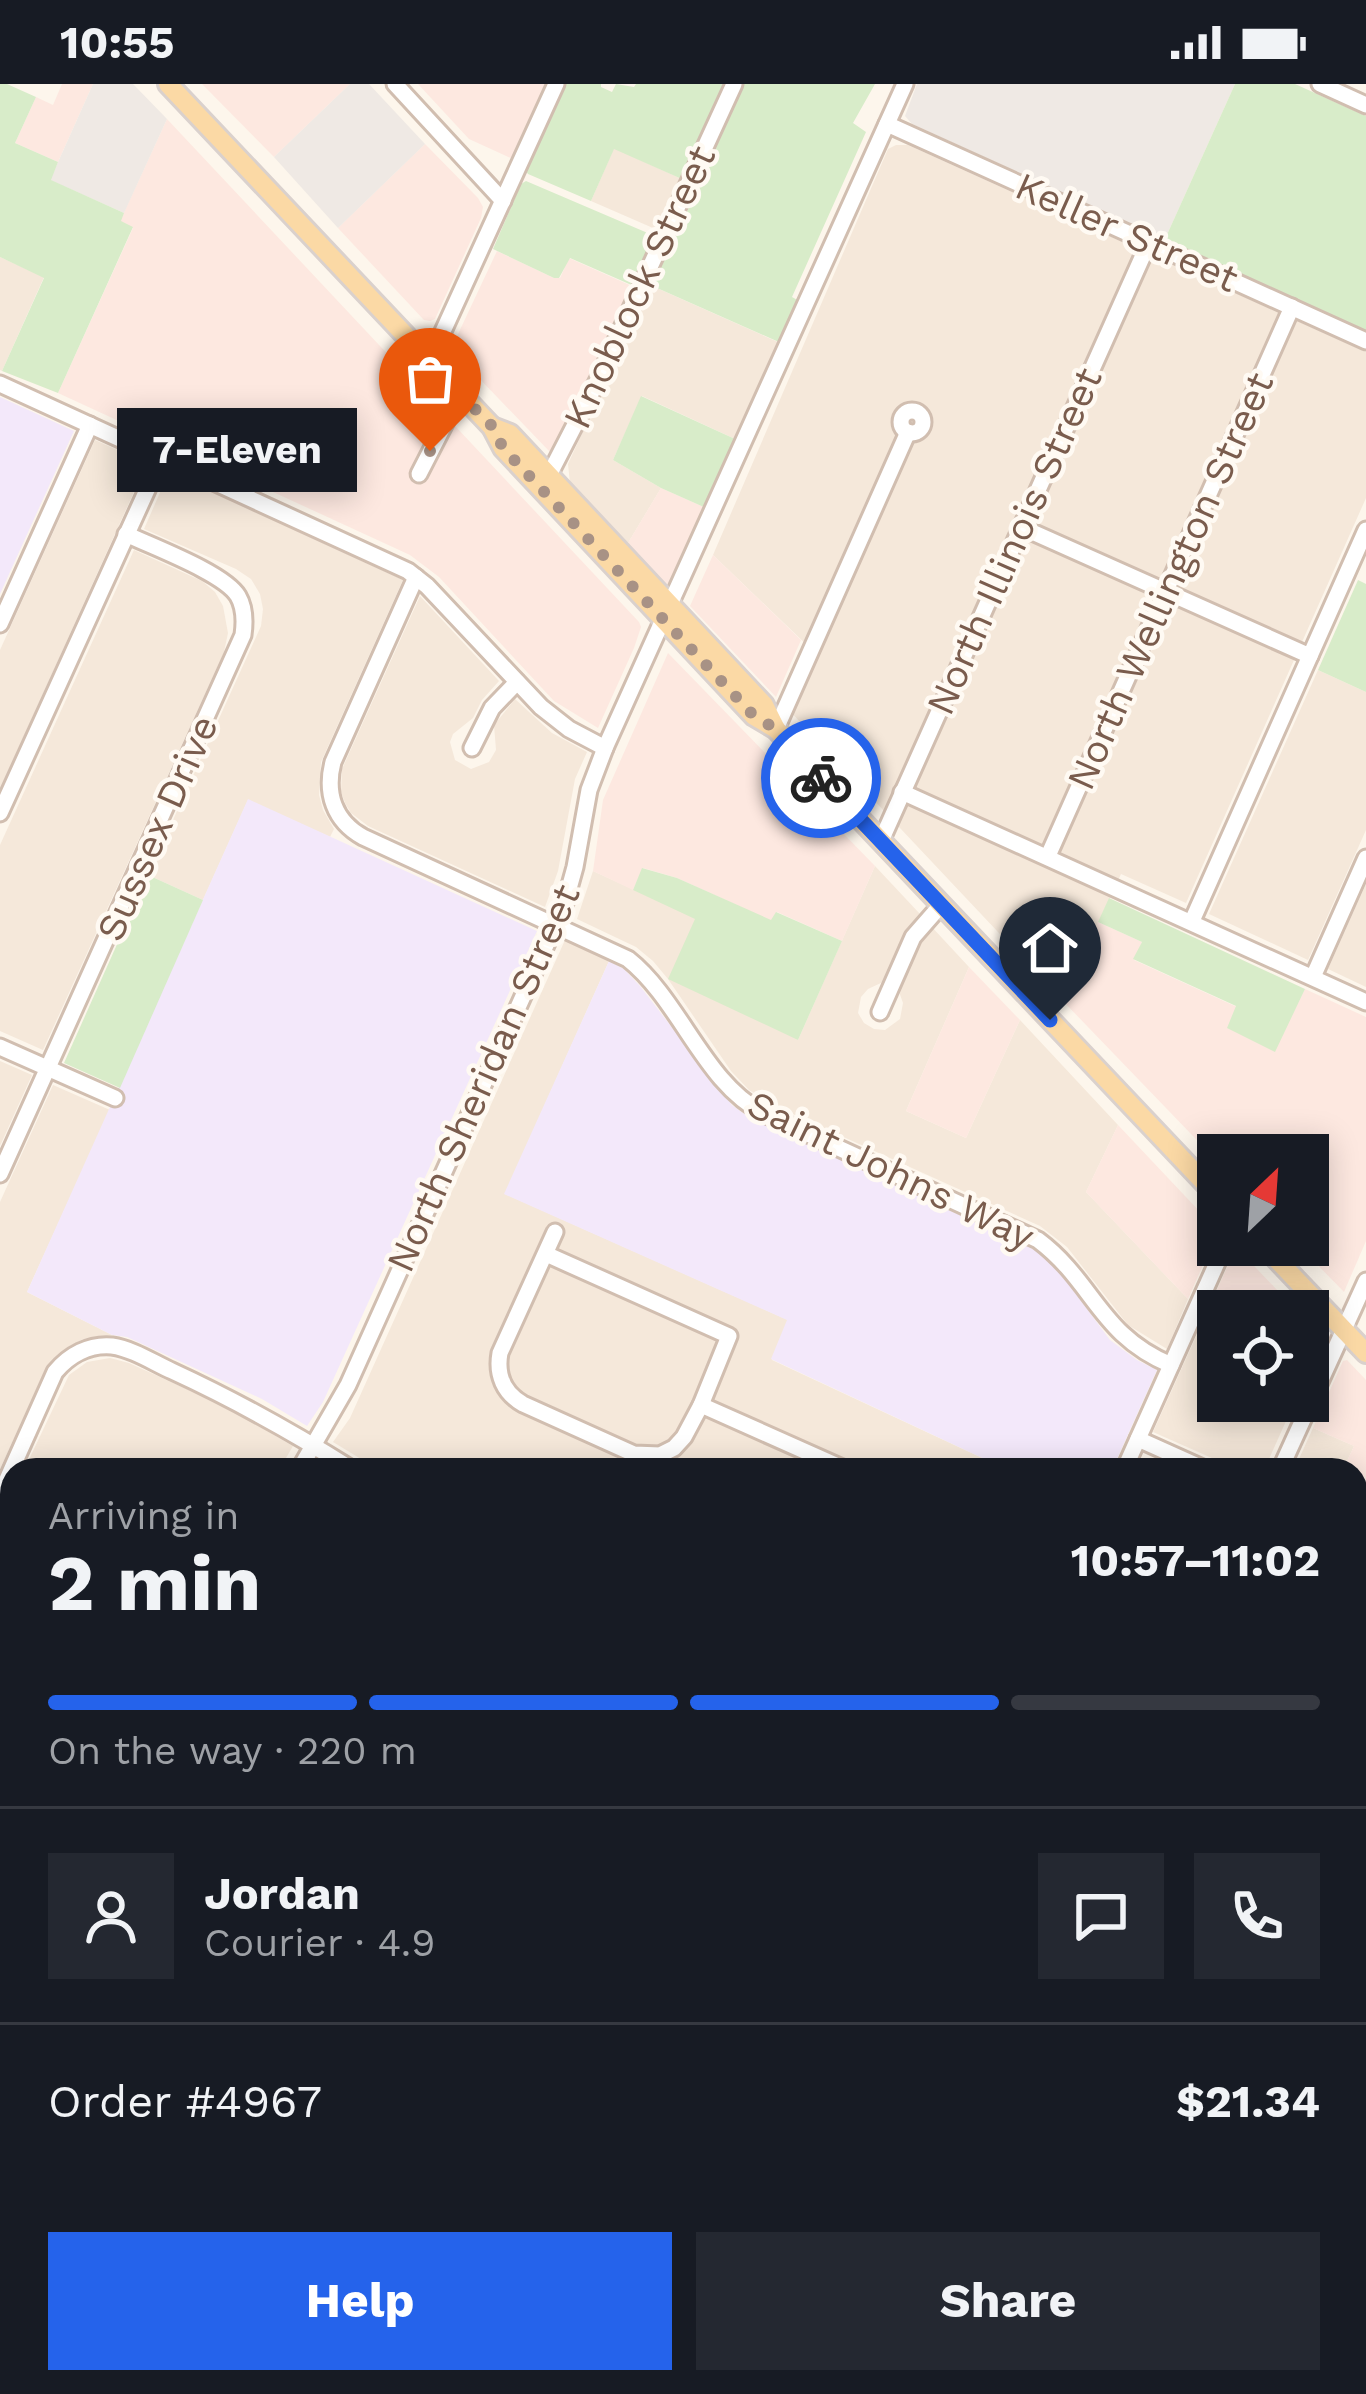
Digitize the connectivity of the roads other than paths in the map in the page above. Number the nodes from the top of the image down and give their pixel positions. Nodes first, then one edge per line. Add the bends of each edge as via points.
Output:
1 (168, 84) edge
2 (395, 84) edge
3 (556, 84) edge
4 (734, 84) edge
5 (905, 84) edge
6 (1320, 84) edge
7 (1366, 105) edge
8 (887, 124) junction
9 (503, 201) junction
10 (1149, 242) junction
11 (1292, 307) junction
12 (1366, 341) edge
13 (429, 362) junction
14 (0, 384) edge
15 (460, 394) junction
16 (90, 425) junction
17 (908, 432) dead end
18 (162, 457) junction
19 (419, 474) dead end
20 (545, 482) junction
21 (1021, 527) junction
22 (1366, 530) edge
23 (126, 534) junction
24 (416, 577) junction
25 (1166, 592) junction
26 (668, 612) junction
27 (0, 624) edge
28 (1310, 656) junction
29 (518, 682) junction
30 (776, 729) junction
31 (472, 748) dead end
32 (605, 748) junction
33 (902, 792) junction
34 (0, 814) edge
35 (880, 841) junction
36 (1048, 856) junction
37 (1366, 858) edge
38 (941, 905) junction
39 (1192, 921) junction
40 (556, 924) junction
41 (1313, 977) junction
42 (1366, 1001) edge
43 (880, 1012) dead end
44 (0, 1047) edge
45 (48, 1069) junction
46 (115, 1098) dead end
47 (0, 1174) edge
48 (1197, 1175) edge
49 (555, 1232) dead end
50 (546, 1253) junction
51 (1216, 1266) edge
52 (1283, 1266) edge
53 (1366, 1281) edge
54 (1344, 1330) junction
55 (1366, 1353) edge
56 (1172, 1365) junction
57 (701, 1405) junction
58 (1138, 1439) junction
59 (314, 1446) junction
60 (809, 1453) junction
61 (17, 1458) edge
62 (306, 1458) edge
63 (334, 1458) edge
64 (807, 1458) edge
65 (820, 1458) edge
66 (1129, 1458) edge
67 (1180, 1458) edge
68 (1285, 1458) edge

1 - 13 main road
2 - 9 street
3 - 9 street
4 - 20 street, Knoblock Street
5 - 8 street, North Sheridan Street
6 - 7 street
8 - 10 street, Keller Street
8 - 26 street, North Sheridan Street
9 - 13 street
10 - 11 street, Keller Street
10 - 21 street, North Illinois Street
11 - 12 street, Keller Street
11 - 25 street, North Wellington Street
13 - 15 main road
14 - 16 street
15 - 19 street
15 - 20 main road via 510,434
16 - 18 street
16 - 27 street
17 - 30 street
18 - 23 street
18 - 24 street
20 - 26 main road
21 - 25 street
21 - 33 street, North Illinois Street
22 - 28 street
23 - 34 street
23 - 45 street, Sussex Drive via 231,587 244,611 243,635
24 - 29 street
24 - 40 street, Saint Johns Way via 330,773 335,808 363,837
25 - 28 street
25 - 36 street, North Wellington Street
26 - 30 main road via 764,706
26 - 32 street, North Sheridan Street
28 - 39 street
29 - 31 street via 492,708
29 - 32 street via 554,719
30 - 35 main road
32 - 40 street, North Sheridan Street
33 - 35 street, North Illinois Street
33 - 36 street
35 - 38 main road
36 - 39 street
37 - 41 street
38 - 43 street via 913,937
38 - 48 main road
39 - 41 street
40 - 56 street, Saint Johns Way via 647,975 754,1109 1038,1240 1118,1333
40 - 59 street, North Sheridan Street
41 - 42 street
44 - 45 street
45 - 46 street
45 - 47 street, Sussex Drive
49 - 50 street
50 - 57 street via 729,1336
50 - 57 street via 500,1353 502,1382 513,1398 645,1456 680,1443
51 - 56 street
52 - 54 main road
53 - 54 street
54 - 55 main road
54 - 68 street
56 - 58 street
57 - 60 street
58 - 66 street
58 - 67 street
59 - 61 street via 226,1396 110,1346 83,1350 55,1372
59 - 62 street, North Sheridan Street
59 - 63 street
60 - 64 street
60 - 65 street

